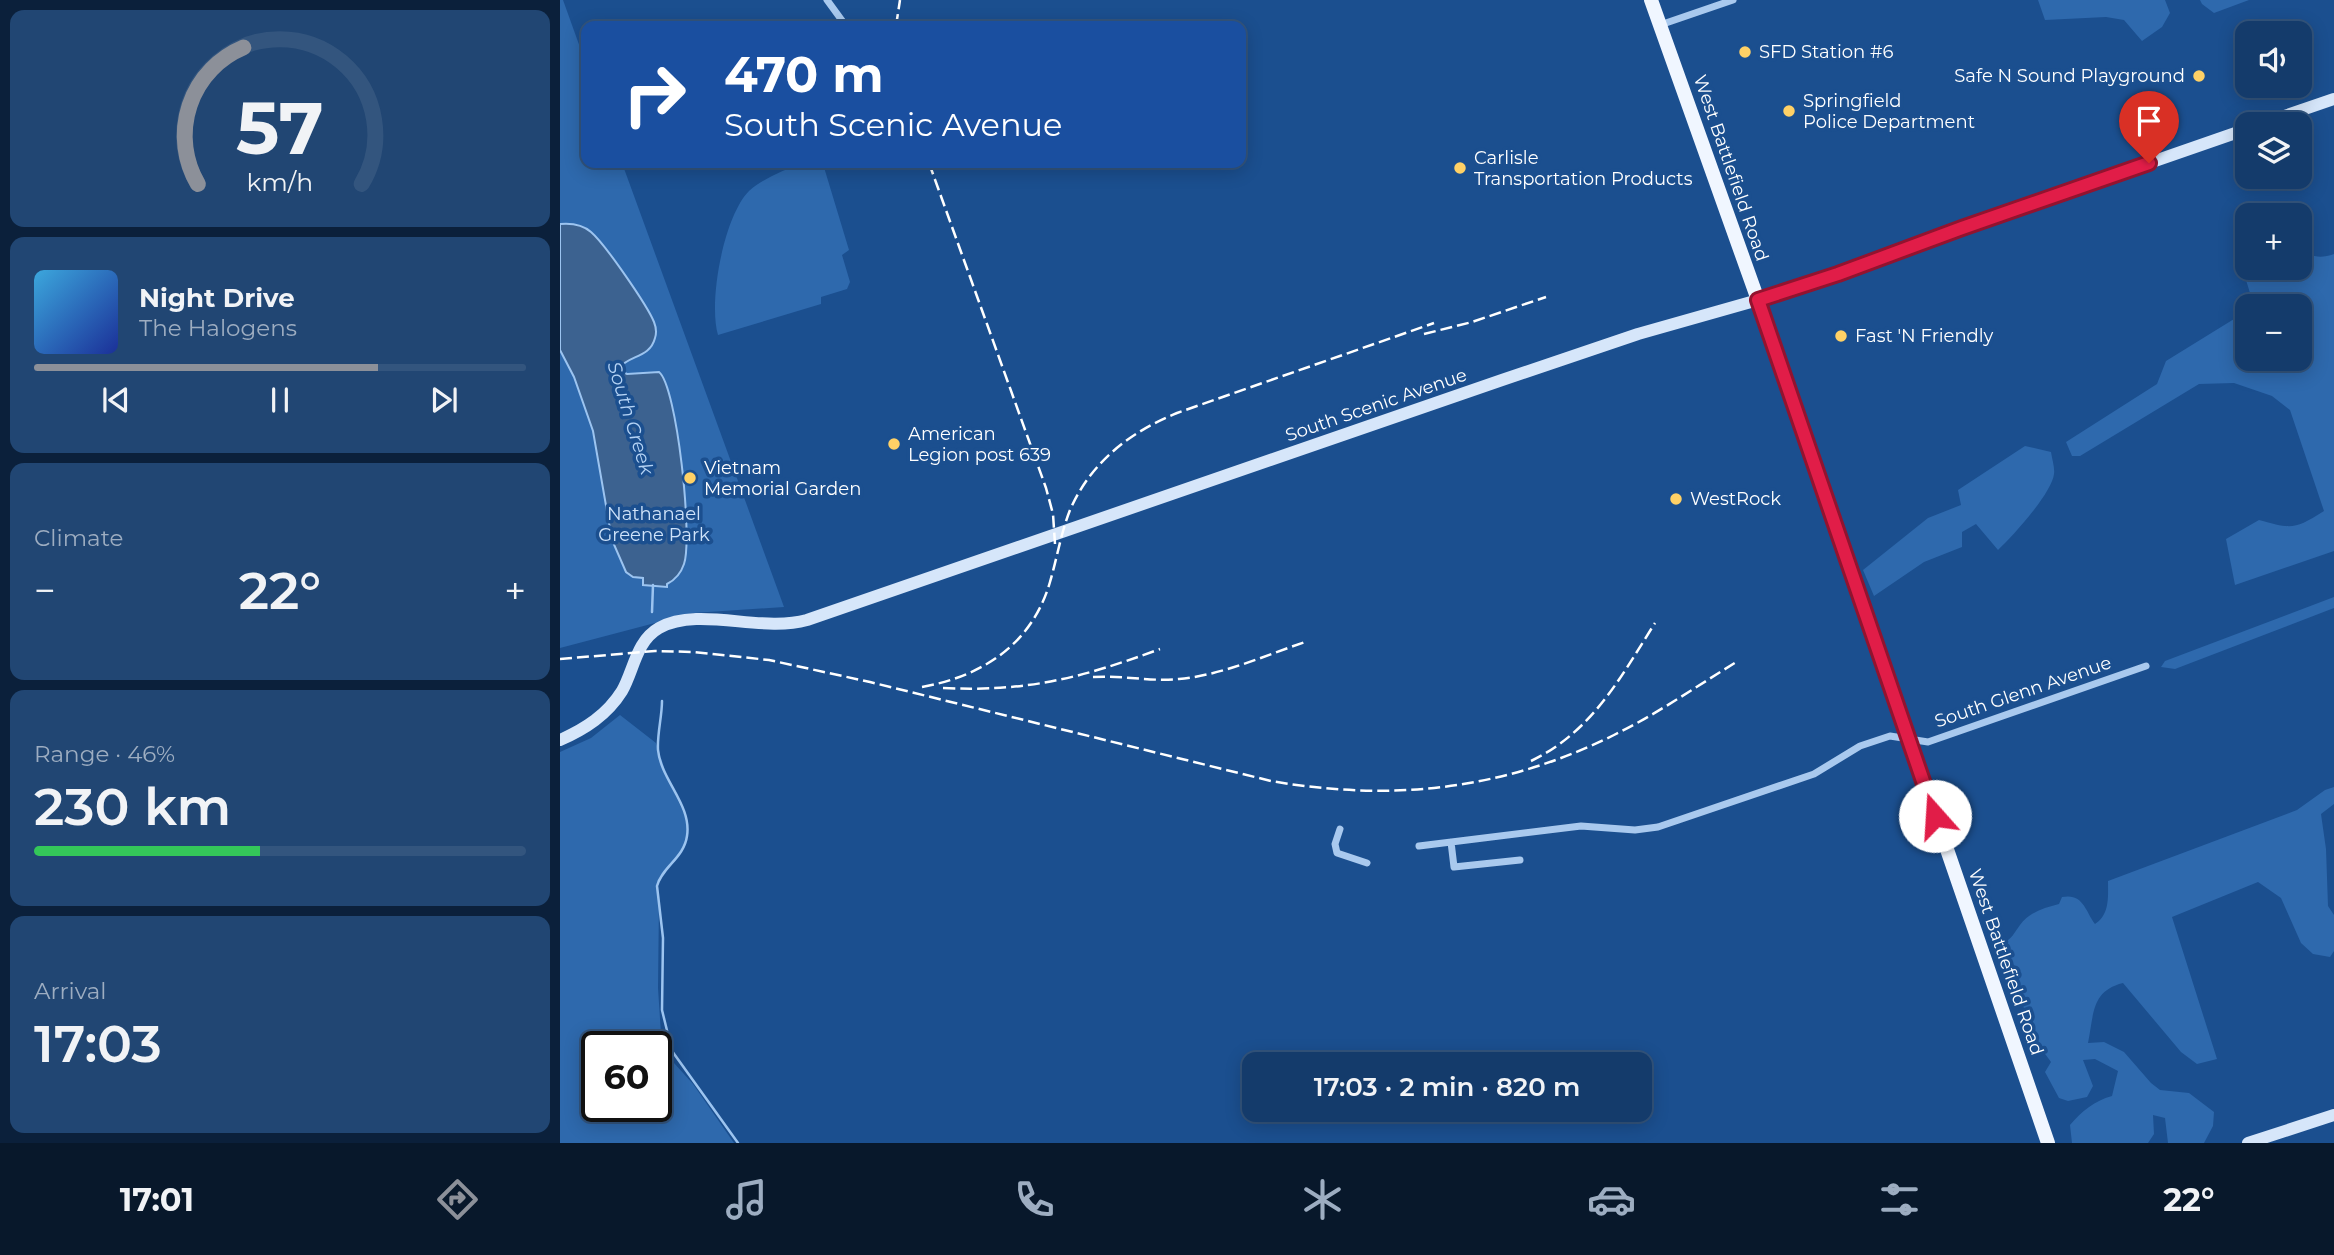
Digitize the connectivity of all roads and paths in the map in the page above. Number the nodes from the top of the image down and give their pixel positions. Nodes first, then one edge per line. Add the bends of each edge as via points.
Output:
1 (827, 0) edge
2 (1651, 0) edge
3 (1733, 0) edge
4 (842, 21) edge
5 (1660, 25) junction
6 (2334, 99) edge
7 (2296, 112) edge
8 (2235, 133) edge
9 (1758, 300) junction
10 (2146, 666) dead end
11 (1909, 738) junction
12 (560, 740) edge
13 (1340, 829) dead end
14 (1451, 842) junction
15 (1419, 846) dead end
16 (1520, 860) dead end
17 (1367, 863) dead end
18 (2334, 1115) edge
19 (2048, 1143) edge
20 (2248, 1143) edge

1 - 4 street
2 - 5 main road, West Battlefield Road
3 - 5 street
5 - 9 main road, West Battlefield Road
6 - 7 main road
8 - 9 main road, South Scenic Avenue
9 - 11 main road, West Battlefield Road
9 - 12 main road, South Scenic Avenue via 1638,334 807,620 782,625 689,620 668,625 646,639 625,685 597,720
10 - 11 street, South Glenn Avenue via 1928,742
11 - 14 street, South Glenn Avenue via 1889,736 1860,746 1814,774 1658,827 1581,826
11 - 19 main road, West Battlefield Road
13 - 17 street via 1335,844 1338,853
14 - 15 street, South Glenn Avenue
14 - 16 street via 1454,867
18 - 20 main road

